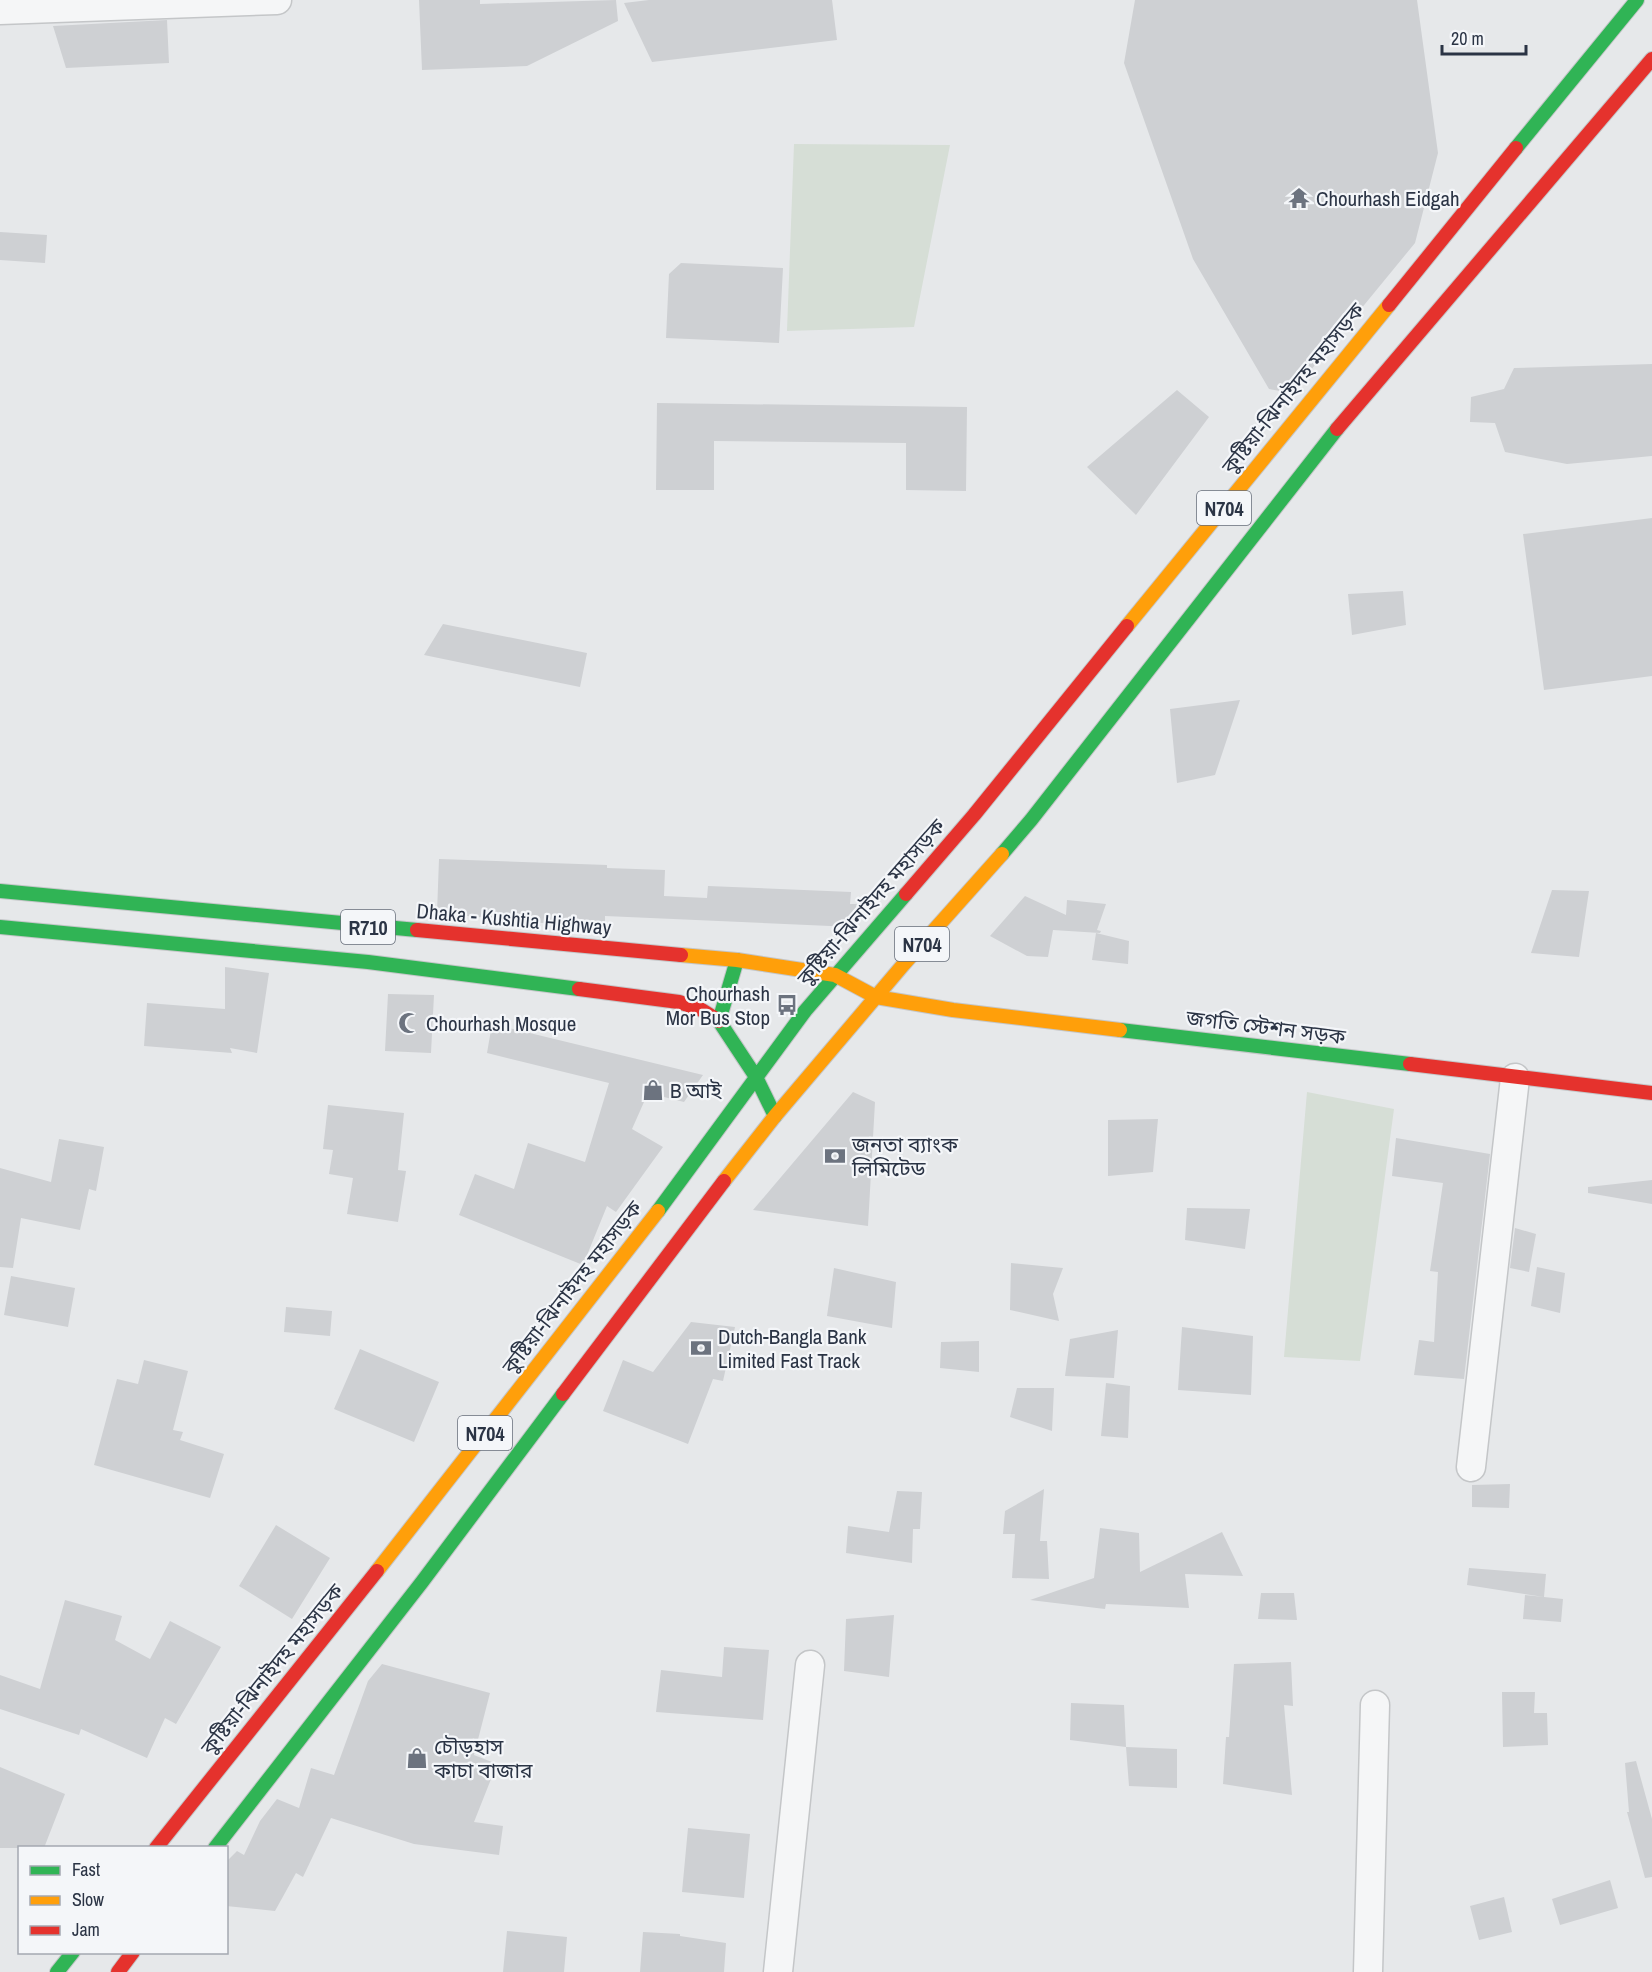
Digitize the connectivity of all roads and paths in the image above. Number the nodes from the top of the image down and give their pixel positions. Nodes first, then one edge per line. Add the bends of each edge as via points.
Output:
1 (277, 0) edge
2 (1637, 0) edge
3 (0, 10) edge
4 (1652, 59) edge
5 (1342, 360) junction
6 (1362, 383) junction
7 (0, 891) edge
8 (0, 927) edge
9 (737, 960) junction
10 (835, 975) junction
11 (876, 998) junction
12 (719, 1020) junction
13 (756, 1077) junction
14 (1515, 1078) junction
15 (1652, 1093) edge
16 (775, 1116) junction
17 (1471, 1467) dead end
18 (810, 1665) dead end
19 (1375, 1705) dead end
20 (158, 1846) edge
21 (217, 1846) edge
22 (72, 1954) edge
23 (132, 1954) edge
24 (57, 1972) edge
25 (118, 1972) edge
26 (778, 1972) edge
27 (1368, 1972) edge

1 - 3 street
2 - 5 main road, কুষ্টিয়া-ঝিনাইদহ মহাসড়ক / N704
4 - 6 main road, N704
5 - 6 main road
5 - 10 main road, কুষ্টিয়া-ঝিনাইদহ মহাসড়ক / N704 via 974,815
6 - 11 main road, N704 via 1031,820
7 - 9 main road, Dhaka - Kushtia Highway / R710
8 - 12 main road, R710 via 368,962 679,1002
9 - 10 main road, Dhaka - Kushtia Highway / R710
9 - 12 main road
10 - 11 main road, Dhaka - Kushtia Highway / R710
10 - 13 main road, কুষ্টিয়া-ঝিনাইদহ মহাসড়ক / N704
11 - 14 main road, জগতি স্টেশন সড়ক
11 - 16 main road, N704
12 - 13 main road
13 - 16 main road
13 - 20 main road, কুষ্টিয়া-ঝিনাইদহ মহাসড়ক / N704 via 638,1238
14 - 15 main road, জগতি স্টেশন সড়ক
14 - 17 street
16 - 21 main road, N704
18 - 26 street
19 - 27 street
22 - 24 main road
23 - 25 main road

